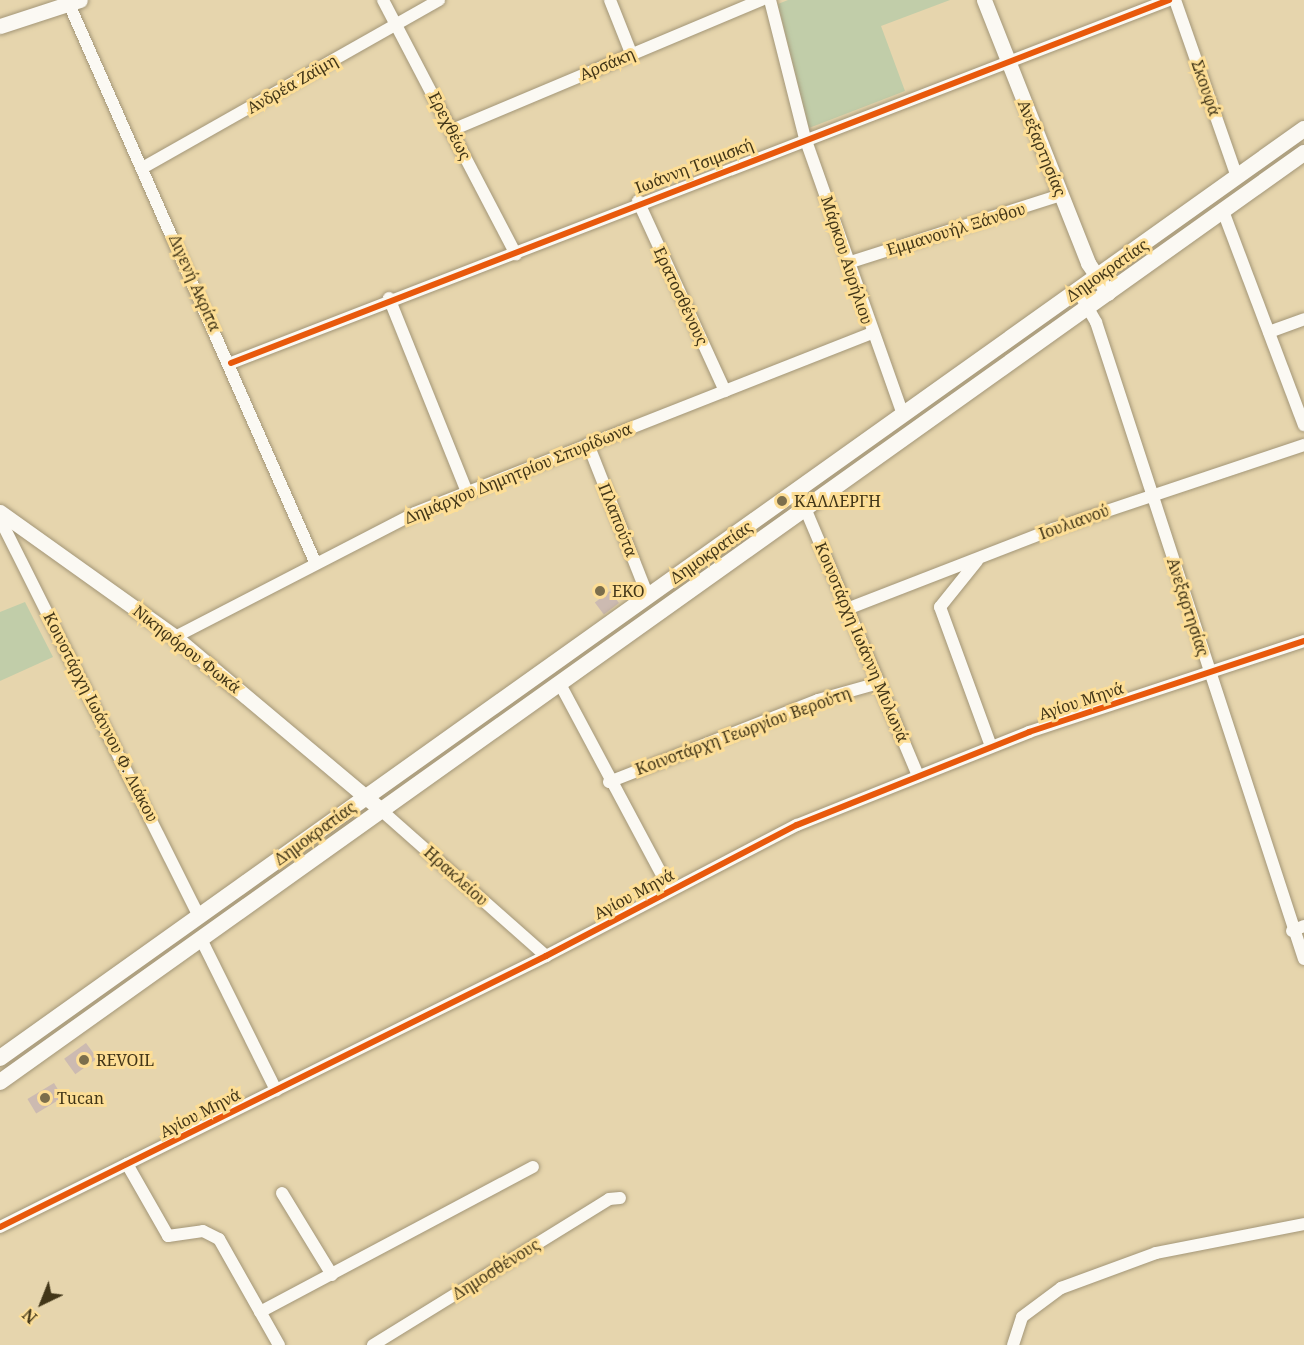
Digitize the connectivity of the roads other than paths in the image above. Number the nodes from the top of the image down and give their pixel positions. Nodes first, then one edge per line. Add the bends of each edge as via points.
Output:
1 (383, 0) edge
2 (439, 0) edge
3 (610, 0) edge
4 (762, 0) edge
5 (770, 0) edge
6 (984, 0) edge
7 (1169, 0) edge
8 (1175, 0) edge
9 (74, 2) edge
10 (397, 24) junction
11 (0, 26) edge
12 (631, 53) junction
13 (1007, 60) junction
14 (1304, 129) edge
15 (452, 130) junction
16 (805, 138) junction
17 (1304, 153) edge
18 (144, 167) junction
19 (1237, 177) junction
20 (1061, 195) junction
21 (638, 201) junction
22 (1223, 211) junction
23 (516, 254) junction
24 (851, 262) junction
25 (1096, 277) junction
26 (1078, 291) junction
27 (1108, 293) junction
28 (389, 298) junction
29 (1089, 307) junction
30 (1304, 319) edge
31 (1269, 332) junction
32 (871, 333) junction
33 (231, 363) junction
34 (724, 391) junction
35 (903, 414) junction
36 (1304, 425) edge
37 (588, 444) junction
38 (1304, 445) edge
39 (467, 492) junction
40 (1152, 494) junction
41 (805, 508) junction
42 (0, 512) edge
43 (0, 519) edge
44 (978, 560) junction
45 (316, 564) junction
46 (648, 596) junction
47 (848, 609) junction
48 (175, 637) junction
49 (1304, 641) edge
50 (1210, 673) junction
51 (879, 683) junction
52 (560, 684) junction
53 (991, 746) junction
54 (918, 776) junction
55 (609, 782) junction
56 (365, 797) junction
57 (382, 811) junction
58 (670, 890) junction
59 (199, 917) junction
60 (1298, 928) edge
61 (201, 939) junction
62 (546, 956) junction
63 (1304, 960) edge
64 (0, 1058) edge
65 (0, 1082) edge
66 (276, 1090) junction
67 (127, 1164) junction
68 (533, 1167) dead end
69 (282, 1193) dead end
70 (620, 1198) dead end
71 (1304, 1224) edge
72 (0, 1227) edge
73 (332, 1275) junction
74 (260, 1312) junction
75 (279, 1345) edge
76 (373, 1345) edge
77 (1013, 1345) edge

1 - 10 street, Ερεχθέως
2 - 10 street, Ανδρέα Ζαϊμη
3 - 12 street
4 - 12 street, Αρσάκη
5 - 16 street, Μάρκου Αυρήλιου
6 - 13 street, Ανεξαρτησίας
7 - 13 street, Ιωάννη Τσιμισκή
8 - 19 street, Σκουφά
9 - 11 street
9 - 18 street, Διγενή Ακρίτα
10 - 15 street, Ερεχθέως
10 - 18 street, Ανδρέα Ζαϊμη
12 - 15 street, Αρσάκη
13 - 16 street, Ιωάννη Τσιμισκή
13 - 20 street, Ανεξαρτησίας
14 - 19 main road, Δημοκρατίας
15 - 23 street, Ερεχθέως
16 - 21 street, Ιωάννη Τσιμισκή
16 - 24 street, Μάρκου Αυρήλιου
17 - 22 main road, Δημοκρατίας
18 - 33 street, Διγενή Ακρίτα
19 - 25 main road, Δημοκρατίας
20 - 24 street, Εμμανουήλ Ξάνθου
20 - 25 street, Ανεξαρτησίας
21 - 23 street, Ιωάννη Τσιμισκή
21 - 34 street, Ερατοσθένους
22 - 27 main road, Δημοκρατίας
22 - 31 street
23 - 28 street, Ιωάννη Τσιμισκή
24 - 32 street, Μάρκου Αυρήλιου
25 - 26 main road, Δημοκρατίας
25 - 27 street, Ανεξαρτησίας
26 - 29 street, Ανεξαρτησίας
26 - 35 main road, Δημοκρατίας
27 - 29 main road, Δημοκρατίας
28 - 33 street, Ιωάννη Τσιμισκή
28 - 39 street
29 - 40 street, Ανεξαρτησίας
29 - 41 main road, Δημοκρατίας
30 - 31 street
31 - 36 street
32 - 34 street, Δημάρχου Δημητρίου Σπυρίδωνα
32 - 35 street, Μάρκου Αυρήλιου
33 - 45 street, Διγενή Ακρίτα
34 - 37 street, Δημάρχου Δημητρίου Σπυρίδωνα
35 - 46 main road, Δημοκρατίας
37 - 39 street, Δημάρχου Δημητρίου Σπυρίδωνα
37 - 46 street, Πλαπούτα
38 - 40 street, Ιουλιανού
39 - 45 street, Δημάρχου Δημητρίου Σπυρίδωνα
40 - 44 street, Ιουλιανού
40 - 50 street, Ανεξαρτησίας
41 - 47 street, Κοινοτάρχη Ιωάννη Μυλωνά
41 - 52 main road, Δημοκρατίας
42 - 48 street, Νικηφόρου Φωκά
43 - 59 street, Κοινοτάρχη Ιωάννου Φ. Λιάκου
44 - 47 street, Ιουλιανού
44 - 53 street via 940,607
45 - 48 street, Δημάρχου Δημητρίου Σπυρίδωνα
46 - 56 main road, Δημοκρατίας
47 - 51 street, Κοινοτάρχη Ιωάννη Μυλωνά
48 - 56 street, Νικηφόρου Φωκά
49 - 50 street, Αγίου Μηνά
50 - 53 street, Αγίου Μηνά
50 - 60 street, Ανεξαρτησίας
51 - 54 street, Κοινοτάρχη Ιωάννη Μυλωνά
51 - 55 street, Κοινοτάρχη Γεωργίου Βερούτη via 818,700
52 - 55 street
52 - 57 main road, Δημοκρατίας
53 - 54 street, Αγίου Μηνά
54 - 58 street, Αγίου Μηνά via 797,825
55 - 58 street
56 - 57 street, Ηρακλείου
56 - 59 main road, Δημοκρατίας
57 - 61 main road, Δημοκρατίας
57 - 62 street, Ηρακλείου
58 - 62 street, Αγίου Μηνά
59 - 64 main road, Δημοκρατίας
60 - 63 street, Ανεξαρτησίας
61 - 65 main road, Δημοκρατίας
61 - 66 street
62 - 66 street, Αγίου Μηνά
66 - 67 street, Αγίου Μηνά
67 - 72 street, Αγίου Μηνά
67 - 74 street via 158,1226 182,1238 213,1234
68 - 73 street
69 - 73 street
70 - 76 street, Δημοσθένους via 609,1199
71 - 77 street via 1156,1253 1061,1288 1022,1317
73 - 74 street
74 - 75 street

